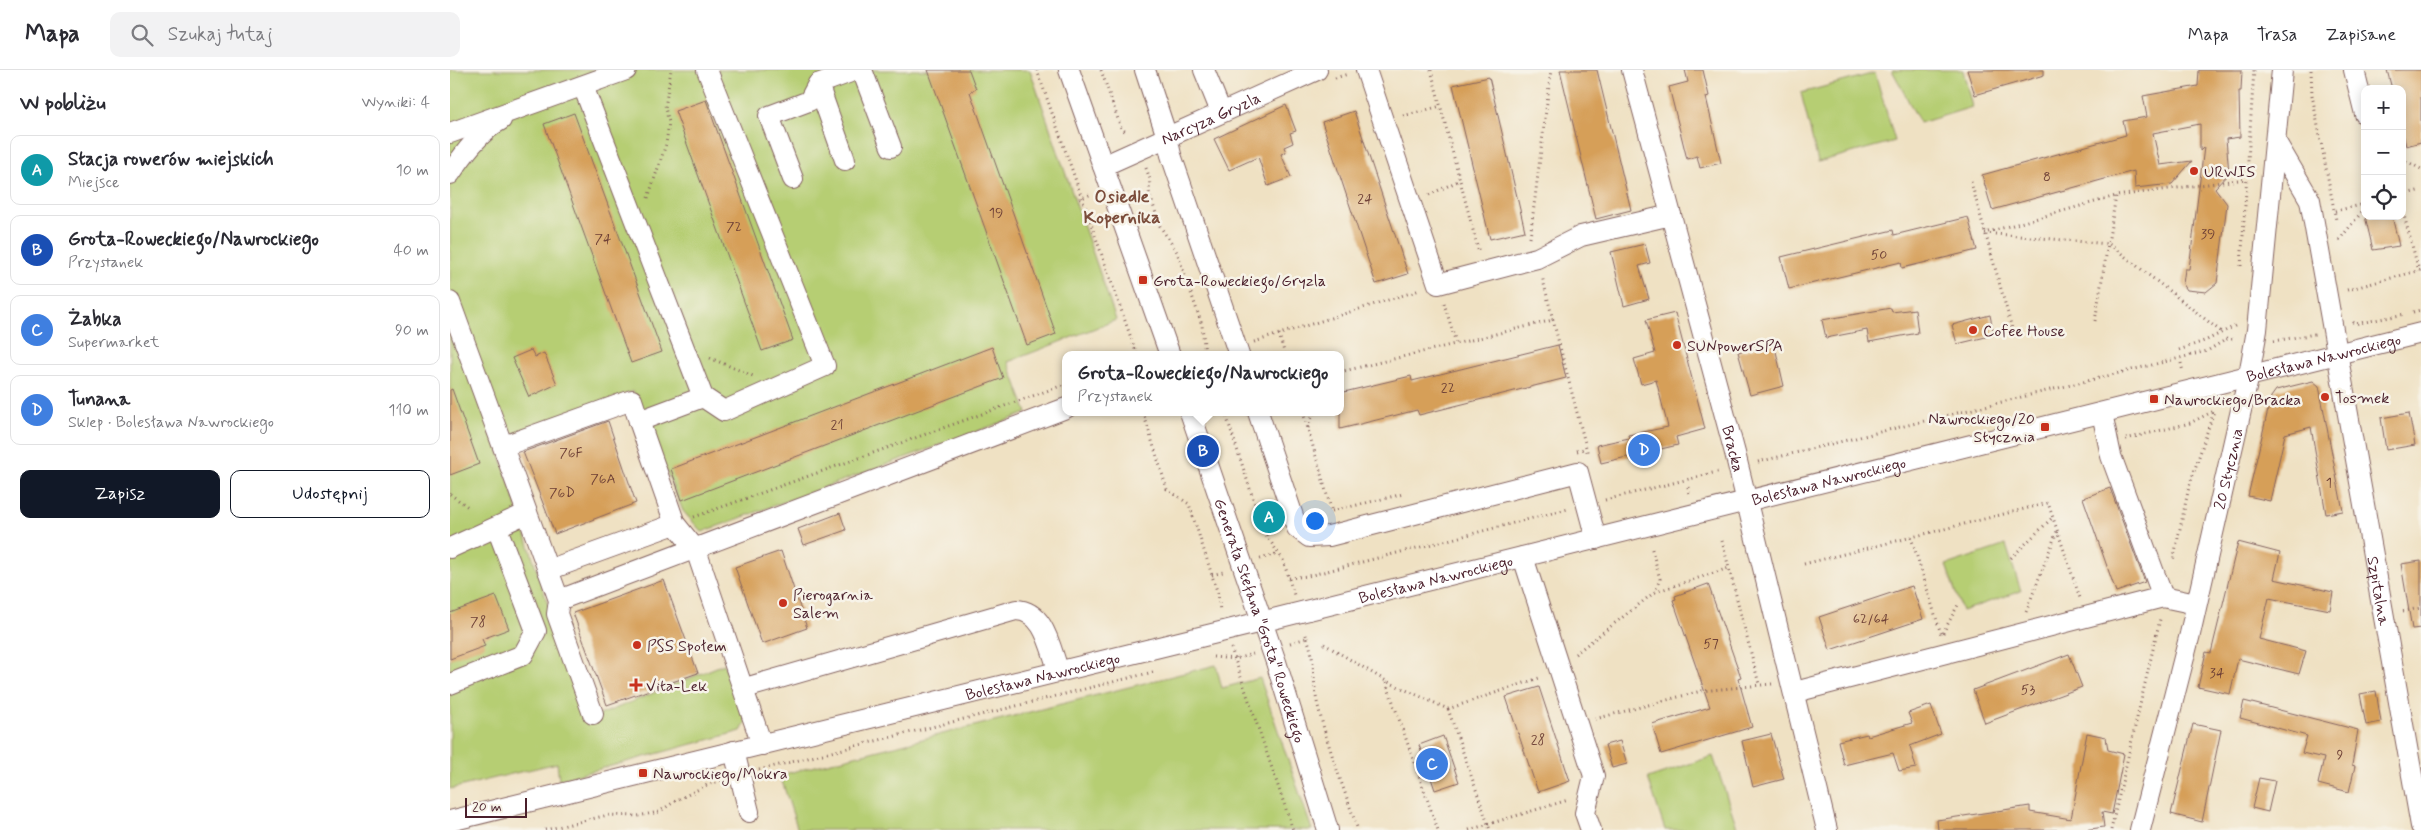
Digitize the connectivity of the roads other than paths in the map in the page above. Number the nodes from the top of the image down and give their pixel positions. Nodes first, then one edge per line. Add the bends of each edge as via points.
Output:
1 (626, 70) edge
2 (708, 70) edge
3 (856, 70) edge
4 (862, 70) edge
5 (1069, 70) edge
6 (1145, 70) edge
7 (1204, 70) edge
8 (1317, 70) edge
9 (1366, 70) edge
10 (1632, 70) edge
11 (2282, 70) edge
12 (2354, 70) edge
13 (818, 84) junction
14 (583, 86) junction
15 (2361, 98) edge
16 (528, 106) junction
17 (1221, 112) junction
18 (450, 133) edge
19 (1167, 137) junction
20 (2276, 142) junction
21 (890, 147) dead end
22 (845, 160) dead end
23 (1103, 166) junction
24 (450, 174) edge
25 (793, 179) dead end
26 (1670, 215) junction
27 (450, 302) edge
28 (2421, 333) edge
29 (1169, 351) edge
30 (1238, 351) edge
31 (2337, 355) junction
32 (2249, 375) junction
33 (703, 397) junction
34 (1062, 409) edge
35 (2102, 413) junction
36 (1191, 416) edge
37 (1259, 416) edge
38 (639, 421) junction
39 (504, 446) junction
40 (1746, 501) junction
41 (527, 513) junction
42 (675, 524) junction
43 (497, 528) junction
44 (1596, 539) junction
45 (450, 548) edge
46 (696, 550) junction
47 (1523, 557) junction
48 (548, 570) junction
49 (2163, 597) junction
50 (559, 600) junction
51 (2196, 604) junction
52 (1261, 622) junction
53 (1059, 672) junction
54 (450, 684) edge
55 (744, 688) junction
56 (1795, 692) junction
57 (593, 714) dead end
58 (762, 744) junction
59 (734, 751) junction
60 (748, 812) dead end
61 (450, 821) edge
62 (2421, 826) edge
63 (1328, 830) edge
64 (1591, 830) edge
65 (1827, 830) edge
66 (2140, 830) edge

1 - 14 street
2 - 33 street via 825,366 724,411
3 - 13 street
4 - 21 street
5 - 23 street
6 - 19 street
7 - 17 street
8 - 17 street, Narcyza Gryzla
9 - 26 street via 1438,284 1532,259 1581,236
10 - 26 street, Bracka
11 - 20 street, 20 Stycznia
12 - 15 street
13 - 22 street
13 - 25 street via 809,101 770,116
14 - 16 street
14 - 33 street
16 - 18 street
16 - 24 street via 495,123 466,151
17 - 19 street, Narcyza Gryzla
19 - 23 street, Narcyza Gryzla
19 - 30 street via 1170,155
20 - 31 street, Szpitalna via 2310,200
20 - 32 street, 20 Stycznia via 2256,339
23 - 29 street
26 - 40 street, Bracka
27 - 39 street
28 - 31 street, Bolesława Nawrockiego
31 - 32 street, Bolesława Nawrockiego
31 - 62 street, Szpitalna
32 - 35 street, Bolesława Nawrockiego
32 - 51 street, 20 Stycznia
33 - 38 street
34 - 46 street via 708,542
35 - 40 street, Bolesława Nawrockiego
35 - 49 street via 2111,456
36 - 52 street, Generała Stefana "Grota" Roweckiego
37 - 44 street via 1297,528 1309,537 1339,534 1578,472
38 - 39 street via 632,400
38 - 42 street
39 - 41 street
40 - 44 street, Bolesława Nawrockiego
40 - 56 street, Bracka
41 - 43 street
41 - 48 street
42 - 46 street
42 - 48 street
43 - 45 street
43 - 54 street via 536,631 523,655
44 - 47 street, Bolesława Nawrockiego
46 - 50 street
46 - 55 street
47 - 52 street, Bolesława Nawrockiego
47 - 64 street via 1594,776 1585,813
48 - 50 street
49 - 51 street
49 - 56 street
50 - 57 street via 557,614
51 - 66 street, 20 Stycznia
52 - 53 street, Bolesława Nawrockiego
52 - 63 street, Generała Stefana "Grota" Roweckiego
53 - 55 street via 1042,625 1034,615 1016,610
53 - 58 street, Bolesława Nawrockiego
55 - 58 street
56 - 65 street, Bracka
58 - 59 street, Bolesława Nawrockiego
59 - 60 street
59 - 61 street, Bolesława Nawrockiego

